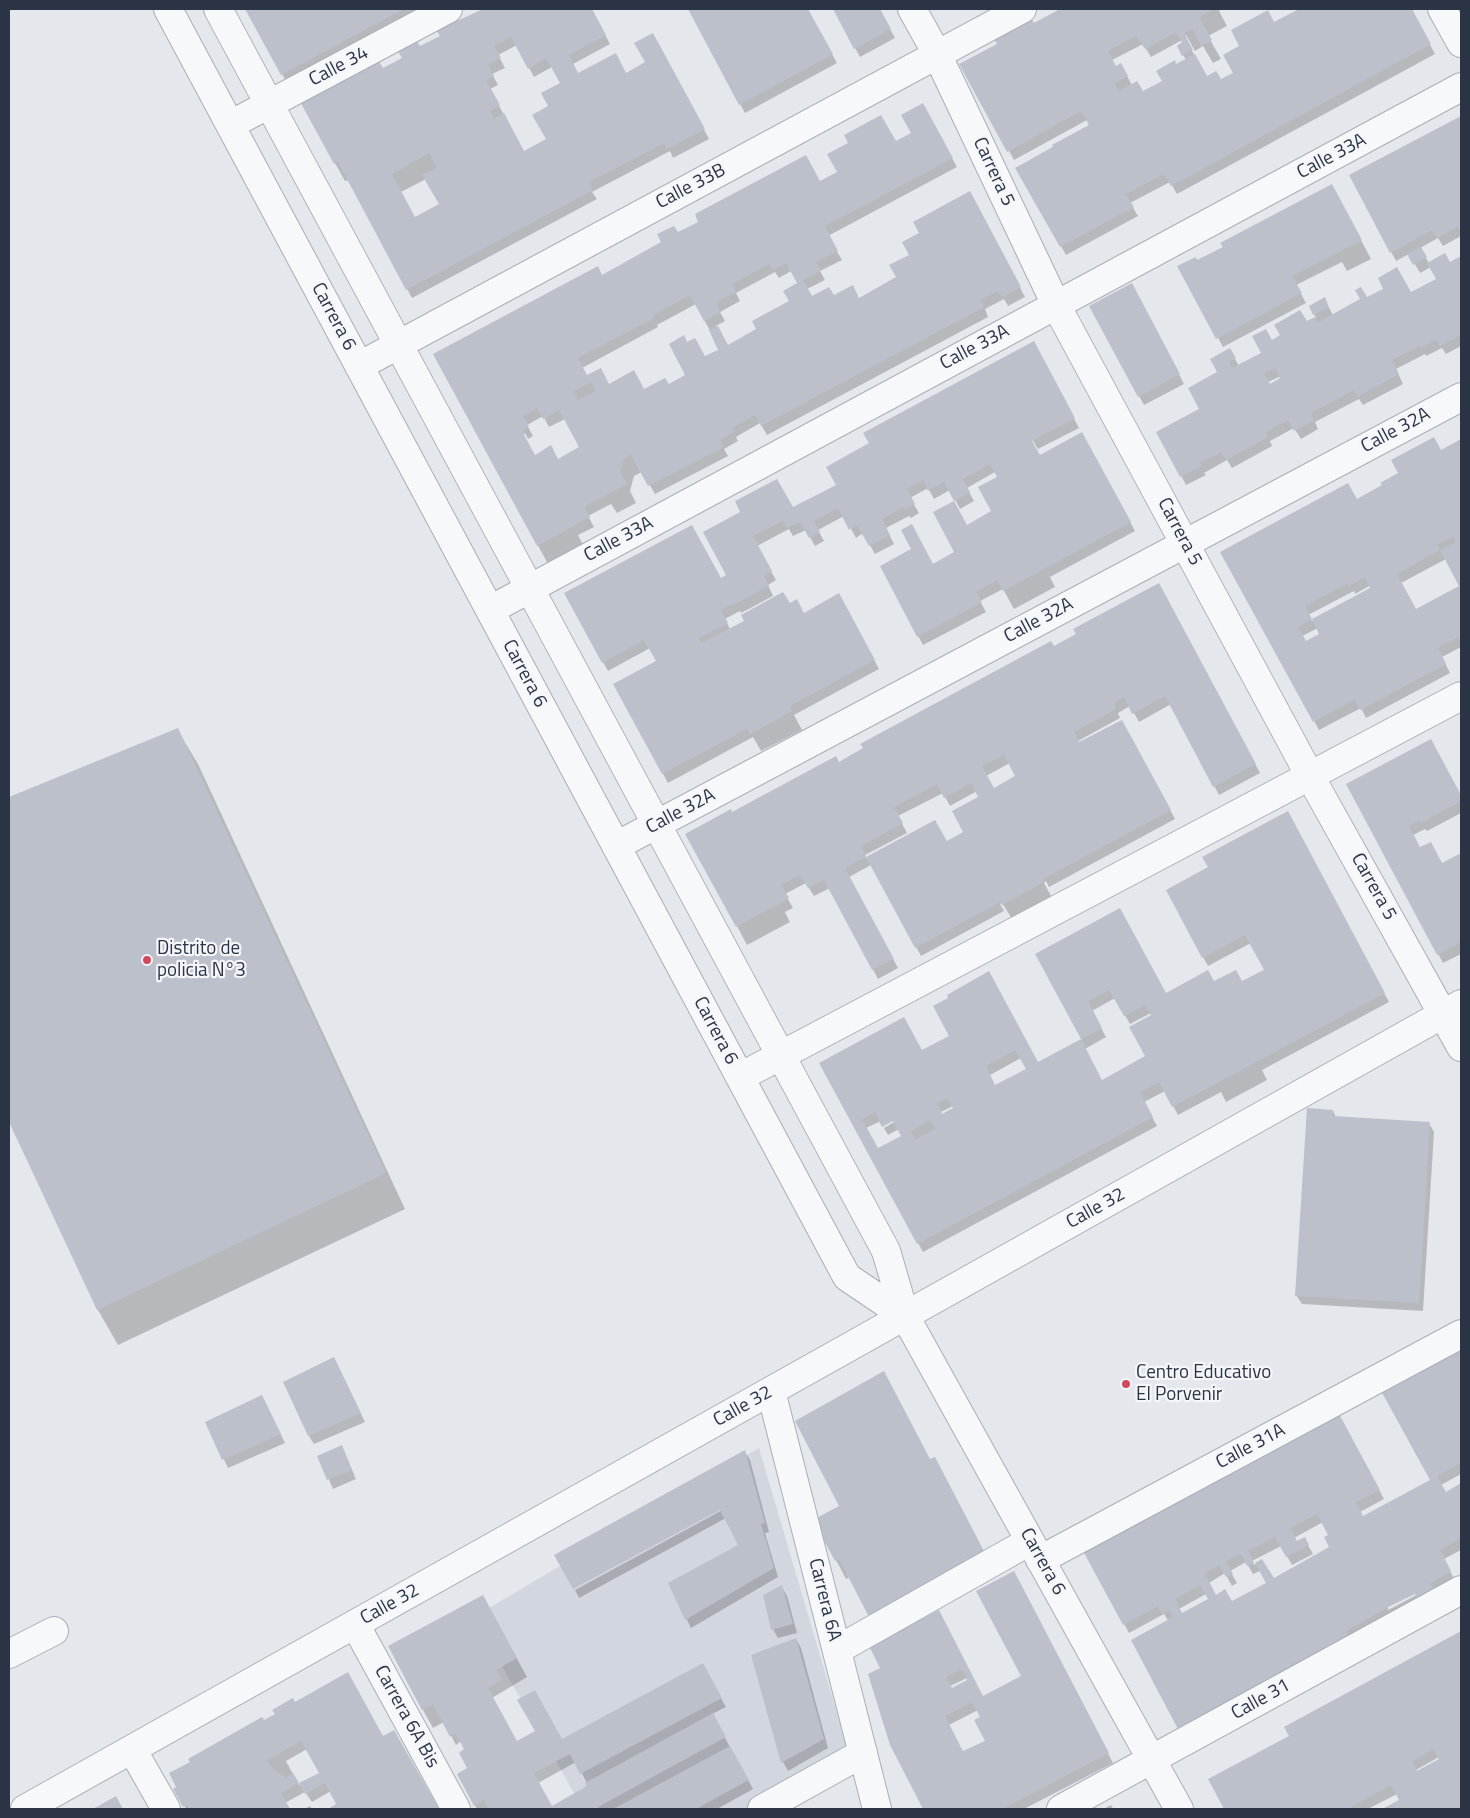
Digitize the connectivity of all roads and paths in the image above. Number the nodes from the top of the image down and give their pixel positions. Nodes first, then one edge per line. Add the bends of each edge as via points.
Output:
1 (168, 9) edge
2 (218, 9) edge
3 (448, 9) edge
4 (912, 9) edge
5 (1022, 9) edge
6 (1442, 9) edge
7 (1461, 43) edge
8 (938, 54) junction
9 (1461, 87) edge
10 (269, 104) junction
11 (230, 125) junction
12 (1056, 305) junction
13 (398, 345) junction
14 (359, 366) junction
15 (1461, 397) edge
16 (1185, 544) junction
17 (530, 588) junction
18 (490, 610) junction
19 (1461, 696) edge
20 (1310, 776) junction
21 (657, 825) junction
22 (616, 846) junction
23 (1452, 1009) edge
24 (1461, 1047) edge
25 (782, 1055) junction
26 (740, 1077) junction
27 (905, 1316) junction
28 (1461, 1334) edge
29 (771, 1391) junction
30 (1035, 1551) junction
31 (1461, 1590) edge
32 (355, 1624) junction
33 (54, 1631) dead end
34 (837, 1650) junction
35 (9, 1654) edge
36 (132, 1749) junction
37 (863, 1753) junction
38 (1151, 1760) junction
39 (776, 1806) edge
40 (25, 1809) edge
41 (166, 1809) edge
42 (456, 1809) edge
43 (876, 1809) edge
44 (1061, 1809) edge
45 (1179, 1809) edge

1 - 11 street, Carrera 6
2 - 10 street, Carrera 6
3 - 10 street, Calle 34
4 - 8 street, Carrera 5
5 - 8 street, Calle 33B
6 - 7 street
8 - 12 street, Carrera 5
8 - 13 street, Calle 33B
9 - 12 street, Calle 33A
10 - 11 street, Calle 34
10 - 13 street, Carrera 6
11 - 14 street, Carrera 6
12 - 16 street, Carrera 5
12 - 17 street, Calle 33A
13 - 14 street, Calle 33B
13 - 17 street, Carrera 6
14 - 18 street, Carrera 6
15 - 16 street, Calle 32A
16 - 20 street, Carrera 5
16 - 21 street, Calle 32A
17 - 18 street, Calle 33A
17 - 21 street, Carrera 6
18 - 22 street, Carrera 6
19 - 20 street
20 - 23 street, Carrera 5
20 - 25 street
21 - 22 street, Calle 32A
21 - 25 street, Carrera 6
22 - 26 street, Carrera 6
23 - 24 street, Carrera 5
23 - 27 street, Calle 32
25 - 26 street
25 - 27 street, Carrera 6 via 886,1251
26 - 27 street, Carrera 6 via 847,1277
27 - 29 street, Calle 32
27 - 30 street, Carrera 6
28 - 30 street, Calle 31A
29 - 32 street, Calle 32
29 - 34 street, Carrera 6A
30 - 34 street, Calle 31A
30 - 38 street, Carrera 6
31 - 38 street, Calle 31
32 - 36 street, Calle 32
32 - 42 street, Carrera 6A Bis
33 - 35 street
34 - 37 street, Carrera 6A
36 - 40 street, Calle 32
36 - 41 street
37 - 39 street
37 - 43 street, Carrera 6A
38 - 44 street, Calle 31
38 - 45 street, Carrera 6

